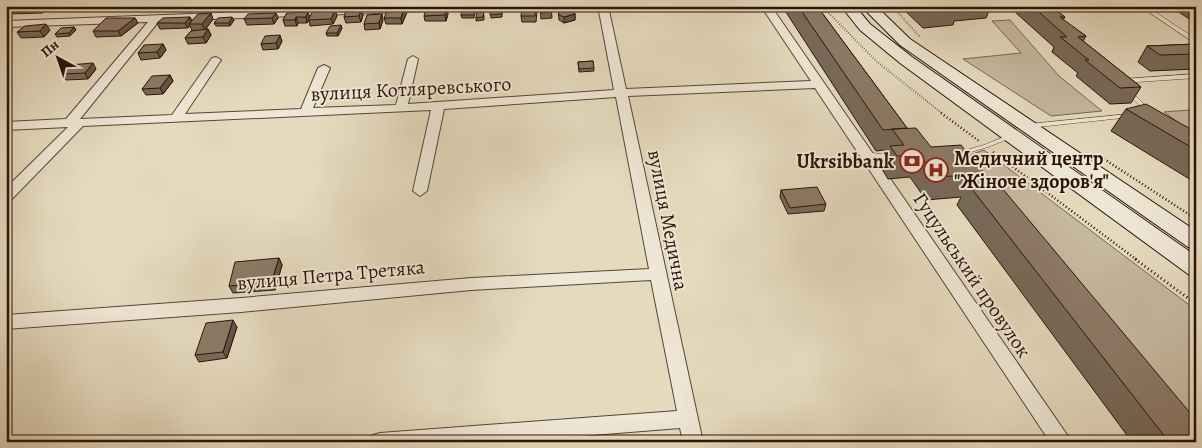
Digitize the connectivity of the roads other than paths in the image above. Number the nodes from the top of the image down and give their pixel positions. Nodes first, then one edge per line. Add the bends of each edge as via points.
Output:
1 (482, 6) edge
2 (603, 6) edge
3 (766, 6) edge
4 (848, 6) edge
5 (868, 6) edge
6 (1142, 6) edge
7 (156, 18) junction
8 (6, 24) edge
9 (1196, 42) edge
10 (216, 60) dead end
11 (413, 60) dead end
12 (324, 68) dead end
13 (1196, 77) edge
14 (817, 84) junction
15 (622, 93) junction
16 (438, 106) junction
17 (401, 108) junction
18 (305, 113) junction
19 (175, 119) junction
20 (1105, 119) junction
21 (74, 123) junction
22 (1113, 124) dead end
23 (6, 126) edge
24 (1019, 131) junction
25 (865, 154) junction
26 (946, 155) edge
27 (888, 157) edge
28 (420, 191) dead end
29 (6, 197) edge
30 (1196, 242) edge
31 (1196, 268) edge
32 (659, 274) junction
33 (6, 322) edge
34 (688, 419) junction
35 (380, 442) edge
36 (693, 442) edge
37 (1062, 442) edge

1 - 7 street
2 - 15 street, вулиця Медична
3 - 14 street, Гуцульський провулок
4 - 24 street via 865,27 906,60
5 - 24 street via 906,42
6 - 9 lane
7 - 8 street
7 - 21 street
10 - 19 street
11 - 17 street
12 - 18 street
13 - 20 lane via 1118,81 1142,105 1144,112
14 - 15 street, вулиця Котляревського
14 - 25 street, Гуцульський провулок
15 - 16 street, вулиця Котляревського
15 - 32 street, вулиця Медична
16 - 17 street, вулиця Котляревського
16 - 28 street
17 - 18 street, вулиця Котляревського
18 - 19 street, вулиця Котляревського
19 - 21 street, вулиця Котляревського
20 - 22 lane
20 - 24 lane
21 - 23 street, вулиця Котляревського
21 - 29 street
24 - 26 lane via 986,146
24 - 30 street
24 - 31 street
25 - 27 lane
25 - 37 street, Гуцульський провулок
32 - 33 street, вулиця Петра Третяка via 471,284
32 - 34 street, вулиця Медична
34 - 35 street
34 - 36 street, вулиця Медична

